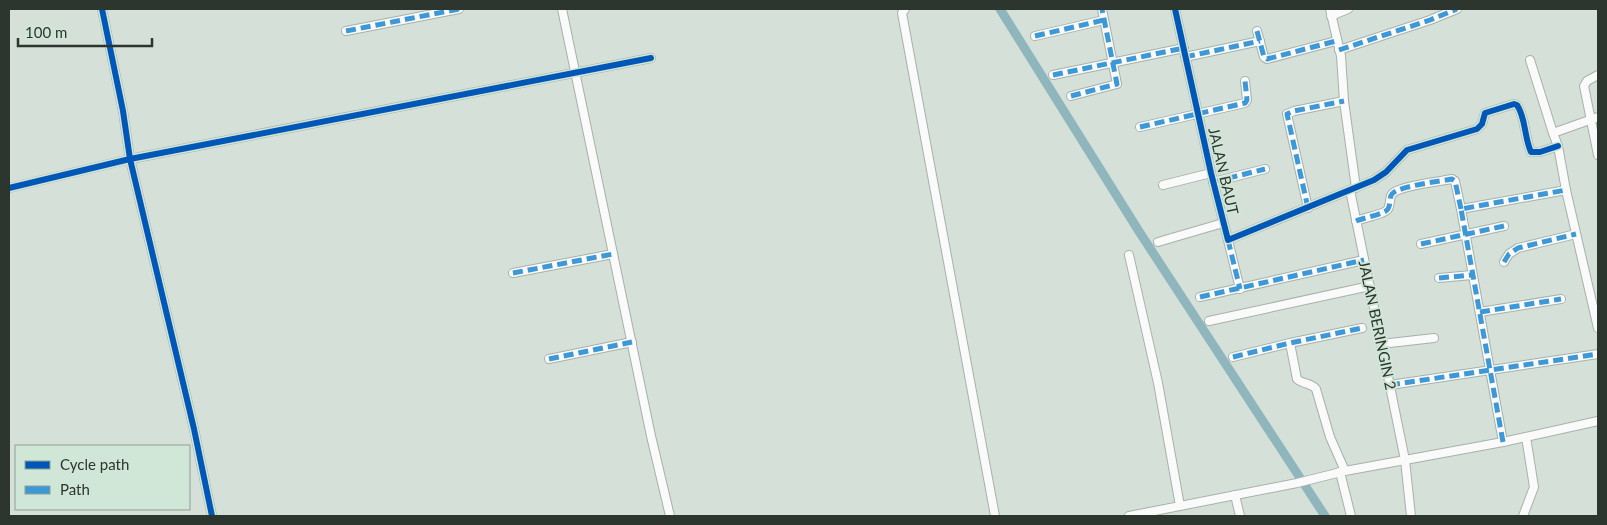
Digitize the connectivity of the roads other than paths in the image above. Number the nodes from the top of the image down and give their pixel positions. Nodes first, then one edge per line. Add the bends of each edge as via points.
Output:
1 (102, 9) edge
2 (459, 9) edge
3 (562, 9) edge
4 (904, 9) edge
5 (1102, 9) edge
6 (1175, 9) edge
7 (1348, 9) edge
8 (1457, 9) edge
9 (1330, 13) edge
10 (1104, 20) junction
11 (346, 31) dead end
12 (1258, 31) dead end
13 (1035, 36) dead end
14 (1260, 40) junction
15 (1336, 41) junction
16 (1184, 48) junction
17 (1339, 50) junction
18 (1185, 57) junction
19 (651, 58) dead end
20 (1530, 60) dead end
21 (1113, 63) junction
22 (577, 73) junction
23 (1054, 75) dead end
24 (1598, 75) edge
25 (1245, 81) dead end
26 (1071, 96) dead end
27 (1344, 102) junction
28 (1199, 115) junction
29 (1598, 117) edge
30 (1590, 120) junction
31 (1140, 128) dead end
32 (1553, 133) junction
33 (1558, 146) junction
34 (1598, 156) edge
35 (130, 159) junction
36 (1265, 168) dead end
37 (1211, 173) junction
38 (1213, 182) junction
39 (1162, 185) dead end
40 (9, 188) edge
41 (1353, 189) junction
42 (1566, 190) junction
43 (1308, 208) junction
44 (1461, 209) junction
45 (1356, 221) junction
46 (1223, 223) junction
47 (1504, 226) dead end
48 (1464, 234) junction
49 (1576, 234) junction
50 (1228, 240) junction
51 (1158, 242) dead end
52 (1421, 244) dead end
53 (614, 254) junction
54 (1129, 255) dead end
55 (1364, 260) junction
56 (1504, 262) dead end
57 (513, 273) dead end
58 (1472, 275) junction
59 (1439, 278) dead end
60 (1370, 286) junction
61 (1240, 289) junction
62 (1200, 297) dead end
63 (1561, 300) dead end
64 (1480, 312) junction
65 (1209, 321) dead end
66 (1362, 328) dead end
67 (1598, 328) edge
68 (1434, 338) dead end
69 (632, 342) junction
70 (1290, 343) junction
71 (1381, 344) junction
72 (1598, 354) edge
73 (1233, 357) dead end
74 (549, 359) dead end
75 (1491, 370) junction
76 (1390, 385) junction
77 (1598, 421) edge
78 (1526, 437) junction
79 (1503, 442) junction
80 (1404, 460) junction
81 (1342, 472) junction
82 (1235, 496) junction
83 (1180, 506) junction
84 (212, 516) edge
85 (670, 516) edge
86 (995, 516) edge
87 (1129, 516) edge
88 (1240, 516) edge
89 (1351, 516) edge
90 (1411, 516) edge
91 (1523, 516) edge

1 - 35 street
2 - 11 street
3 - 22 street
4 - 86 street via 902,13
5 - 10 street
6 - 16 street, JALAN BAUT
7 - 9 street
8 - 17 street
9 - 15 street, JALAN BERINGIN 2
10 - 13 street
10 - 21 street
12 - 14 street
14 - 15 street via 1267,59
14 - 18 street
15 - 17 street, JALAN BERINGIN 2
16 - 18 street, JALAN BAUT
16 - 21 street
17 - 27 street, JALAN BERINGIN 2
18 - 28 street, JALAN BAUT
19 - 22 street
20 - 32 street
21 - 23 street
21 - 26 street via 1117,84
22 - 35 street
22 - 53 street
24 - 30 street via 1584,86
25 - 28 street via 1245,103
27 - 41 street, JALAN BERINGIN 2
27 - 43 street via 1287,114
28 - 31 street
28 - 37 street, JALAN BAUT
29 - 30 street
30 - 32 street
30 - 34 street
32 - 33 street
33 - 41 street, JALAN BAUT via 1531,152 1520,111 1514,104 1485,113 1477,129 1407,150 1386,172
33 - 42 street
35 - 40 street
35 - 84 street
36 - 38 street
37 - 38 street, JALAN BAUT
37 - 39 street
38 - 46 street, JALAN BAUT
41 - 43 street, JALAN BAUT
41 - 45 street, JALAN BERINGIN 2
42 - 44 street
42 - 49 street
43 - 50 street, JALAN BAUT
44 - 45 street via 1455,181 1452,180 1394,192 1386,211
44 - 48 street
45 - 55 street, JALAN BERINGIN 2
46 - 50 street, JALAN BAUT
46 - 51 street
47 - 48 street
48 - 52 street
48 - 58 street
49 - 56 street via 1518,248
49 - 67 street
50 - 61 street
53 - 57 street
53 - 69 street
54 - 83 street via 1158,383
55 - 60 street, JALAN BERINGIN 2
55 - 61 street
58 - 59 street
58 - 64 street
60 - 65 street
60 - 71 street, JALAN BERINGIN 2
61 - 62 street
63 - 64 street
64 - 75 street
66 - 70 street
68 - 71 street
69 - 74 street
69 - 85 street
70 - 73 street
70 - 81 street via 1297,379 1316,389
71 - 76 street, JALAN BERINGIN 2
72 - 75 street
75 - 76 street
75 - 79 street
76 - 80 street, JALAN BERINGIN 2
77 - 78 street
78 - 79 street
78 - 91 street via 1534,487
79 - 80 street
80 - 81 street
80 - 90 street, JALAN BERINGIN 2
81 - 82 street
81 - 89 street
82 - 83 street
82 - 88 street
83 - 87 street

